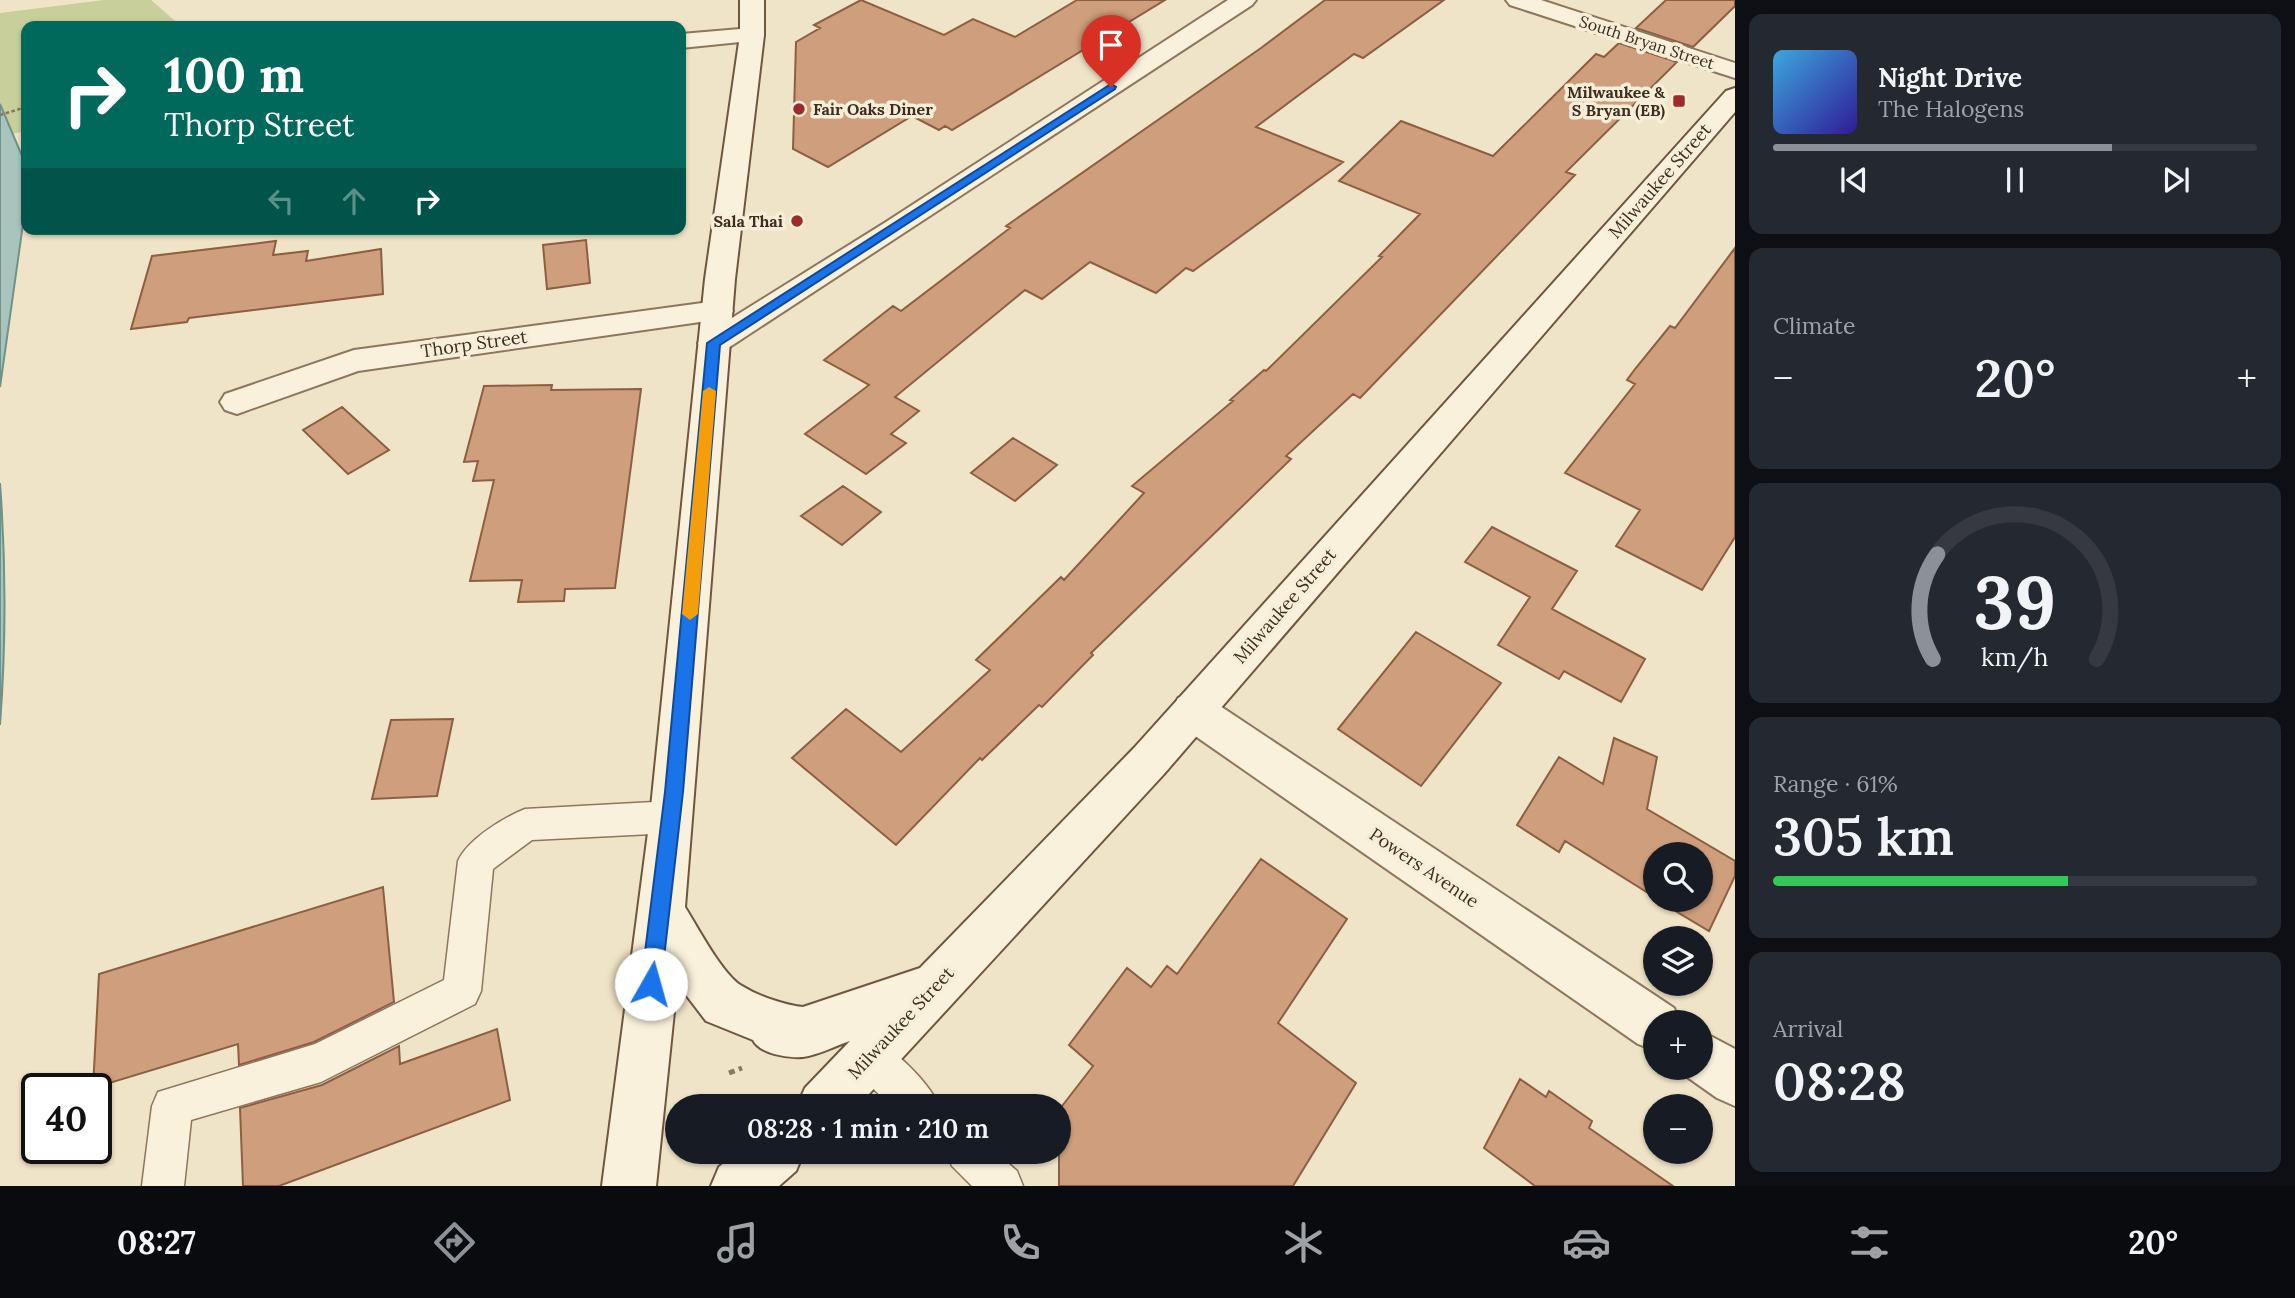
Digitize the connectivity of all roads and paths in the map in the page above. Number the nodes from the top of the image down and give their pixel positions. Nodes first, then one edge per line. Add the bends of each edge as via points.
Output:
1 (1244, 0) edge
2 (1518, 0) edge
3 (752, 18) edge
4 (686, 39) edge
5 (1735, 71) edge
6 (1735, 96) edge
7 (21, 109) edge
8 (0, 115) edge
9 (715, 327) junction
10 (237, 402) dead end
11 (1192, 711) junction
12 (672, 817) junction
13 (660, 909) junction
14 (934, 989) junction
15 (1643, 1017) edge
16 (869, 1057) junction
17 (1713, 1064) edge
18 (1735, 1080) edge
19 (834, 1094) edge
20 (907, 1094) edge
21 (763, 1164) edge
22 (979, 1164) edge
23 (163, 1186) edge
24 (629, 1186) edge
25 (738, 1186) edge
26 (1002, 1186) edge

1 - 9 street, Thorp Street via 896,228
2 - 5 street, South Bryan Street
3 - 4 street
3 - 9 street
6 - 11 street, Milwaukee Street
7 - 8 path
9 - 10 street, Thorp Street via 354,361
9 - 12 street
11 - 14 street, Milwaukee Street
11 - 15 street, Powers Avenue
12 - 13 street
12 - 23 lane via 525,825 515,832 476,861 462,991 321,1062 172,1106
13 - 14 street via 723,1004 771,1022 774,1029 803,1032
13 - 24 street
14 - 16 street, Milwaukee Street
16 - 19 street, Milwaukee Street
16 - 20 lane
17 - 18 street
21 - 25 street
22 - 26 lane

